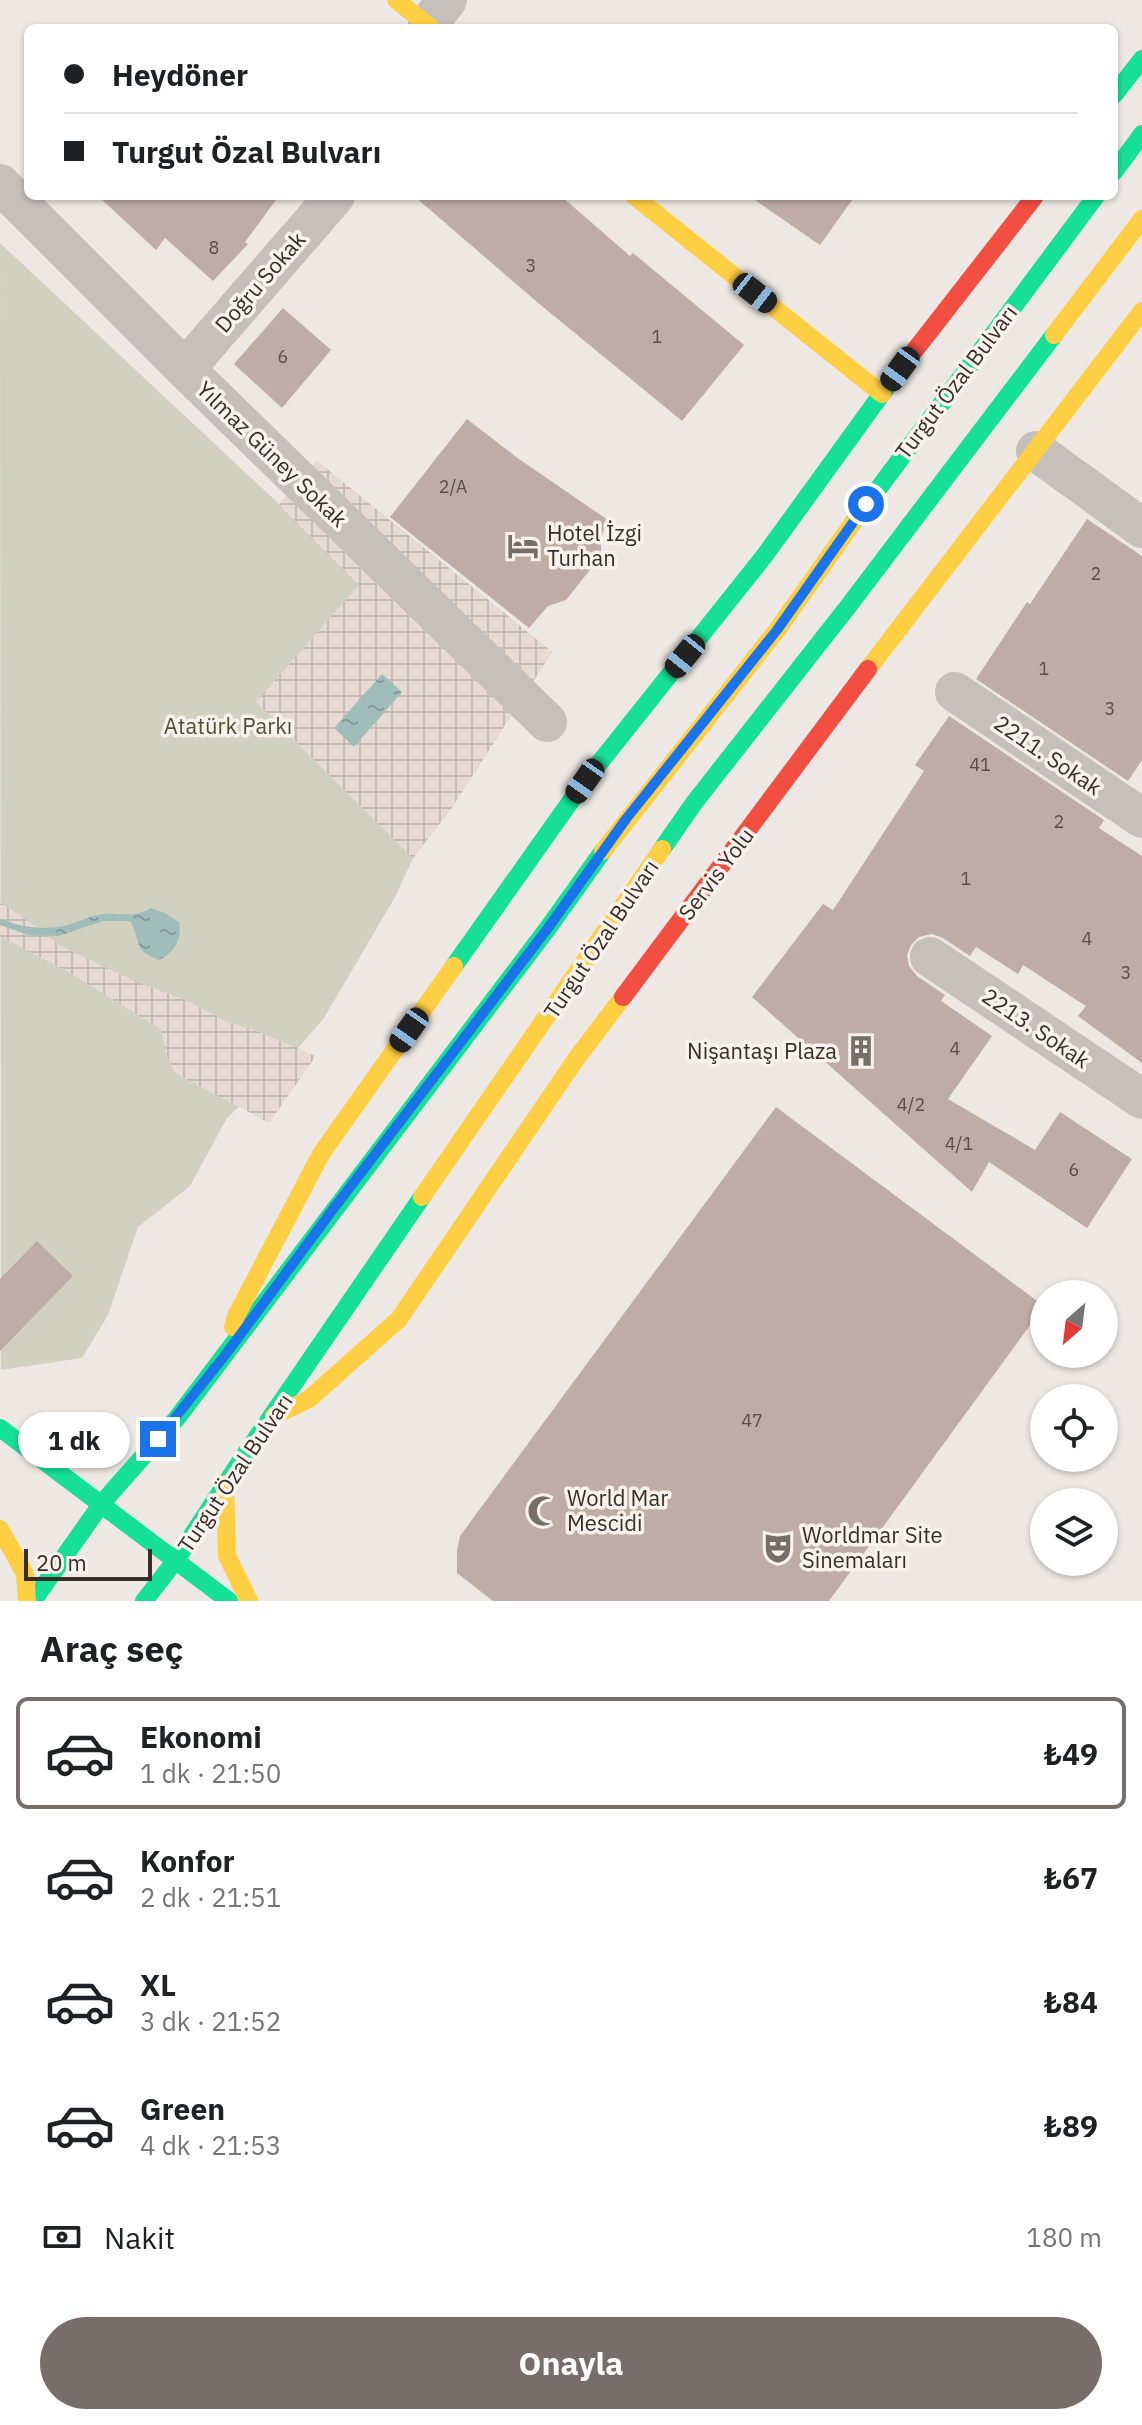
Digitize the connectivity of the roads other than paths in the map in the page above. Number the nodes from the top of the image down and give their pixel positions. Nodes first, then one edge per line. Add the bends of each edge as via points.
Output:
1 (396, 0) edge
2 (435, 18) edge
3 (1142, 59) edge
4 (1118, 90) edge
5 (1142, 134) edge
6 (1118, 167) edge
7 (0, 184) edge
8 (332, 200) edge
9 (639, 200) edge
10 (1032, 200) edge
11 (1093, 200) edge
12 (1142, 219) edge
13 (1142, 311) edge
14 (185, 369) junction
15 (882, 394) junction
16 (1036, 451) junction
17 (1142, 528) edge
18 (955, 692) dead end
19 (547, 722) dead end
20 (1142, 818) edge
21 (930, 957) dead end
22 (1142, 1099) edge
23 (226, 1354) junction
24 (274, 1416) junction
25 (0, 1428) edge
26 (225, 1484) junction
27 (102, 1503) junction
28 (0, 1529) edge
29 (176, 1560) junction
30 (27, 1601) edge
31 (33, 1601) edge
32 (144, 1601) edge
33 (229, 1601) edge
34 (249, 1601) edge

1 - 2 main road
3 - 4 main road
5 - 6 main road
7 - 14 street, Yılmaz Güney Sokak
8 - 14 street, Doğru Sokak
9 - 15 main road
10 - 15 main road
11 - 23 main road, Turgut Özal Bulvarı via 777,630 626,819
12 - 24 main road, Turgut Özal Bulvarı via 694,803
13 - 16 main road, Servis Yolu
14 - 19 street, Yılmaz Güney Sokak
15 - 23 main road via 765,555 585,781 321,1154 236,1316
16 - 17 street
16 - 24 main road, Servis Yolu via 576,1059 399,1319 309,1399
18 - 20 street, 2211. Sokak
21 - 22 street, 2213. Sokak
23 - 27 main road, Turgut Özal Bulvarı
24 - 26 main road, Turgut Özal Bulvarı
25 - 27 main road
26 - 29 main road, Turgut Özal Bulvarı
26 - 34 main road via 227,1556
27 - 29 main road
27 - 31 main road, Turgut Özal Bulvarı
28 - 30 main road via 25,1574
29 - 32 main road, Turgut Özal Bulvarı
29 - 33 main road

